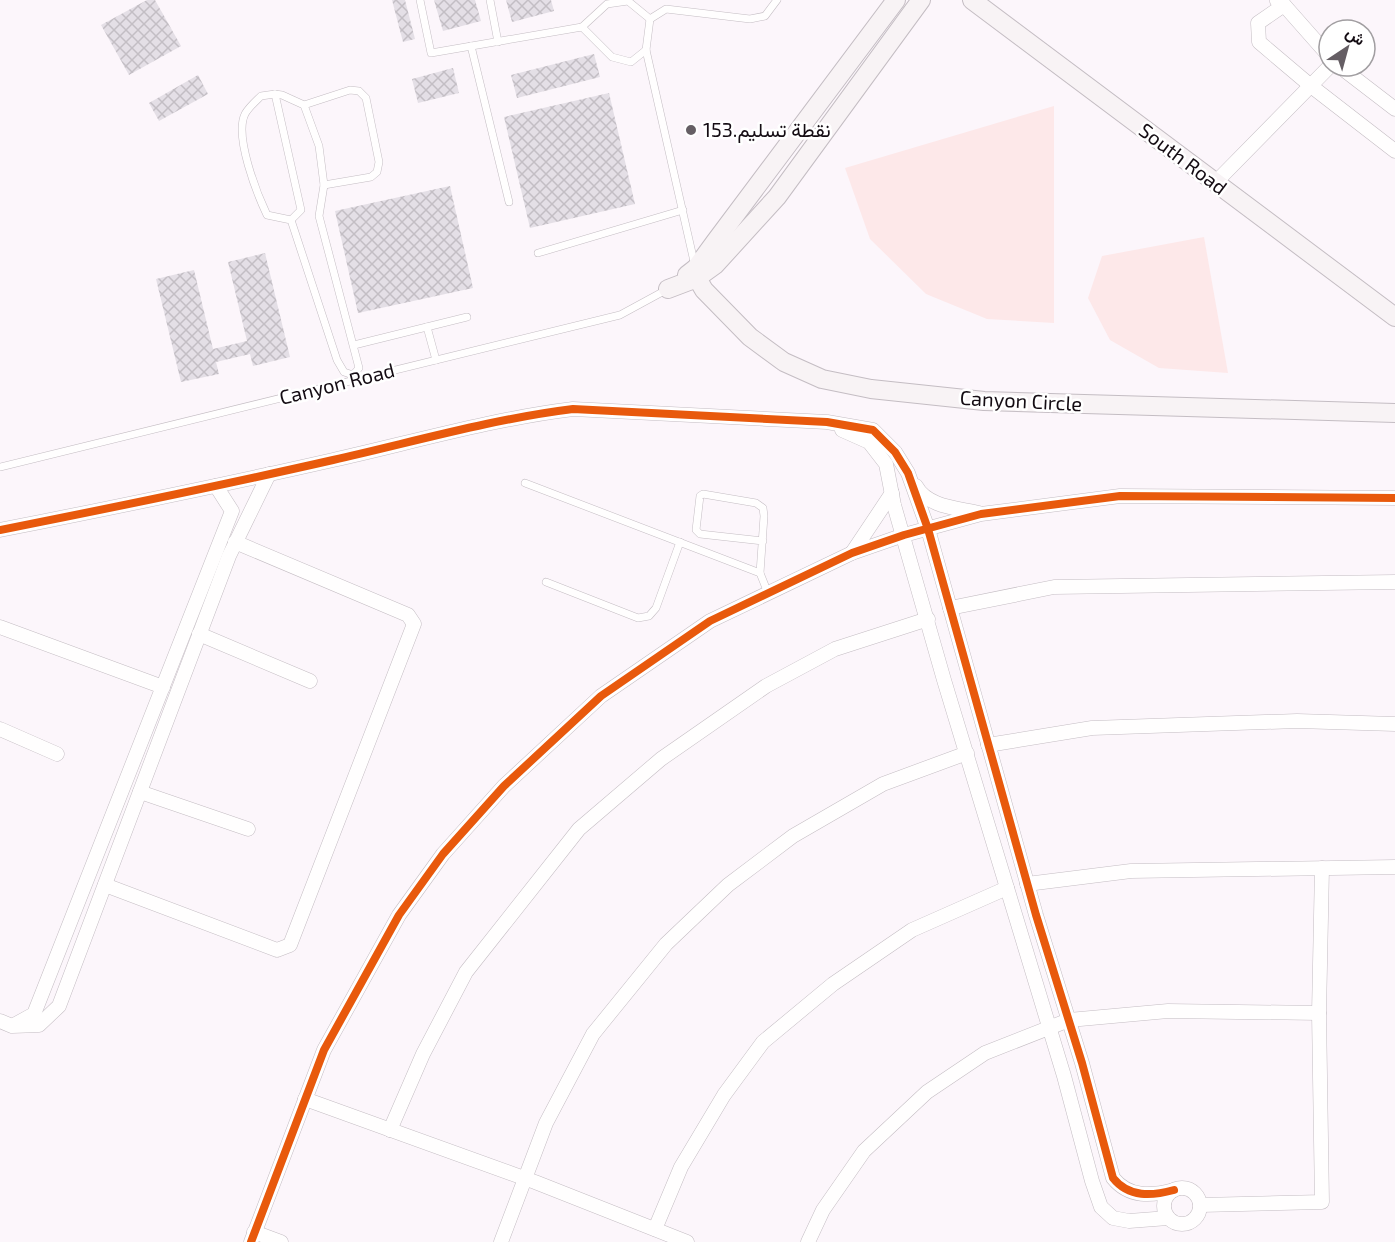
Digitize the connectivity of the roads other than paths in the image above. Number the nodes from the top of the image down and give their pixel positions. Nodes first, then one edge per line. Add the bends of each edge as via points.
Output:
1 (420, 0) edge
2 (490, 0) edge
3 (777, 0) edge
4 (896, 0) edge
5 (921, 0) edge
6 (972, 0) edge
7 (607, 2) edge
8 (1281, 2) edge
9 (650, 19) junction
10 (582, 27) junction
11 (498, 42) junction
12 (1317, 42) edge
13 (471, 46) junction
14 (646, 50) junction
15 (1319, 78) edge
16 (1355, 78) edge
17 (1311, 86) junction
18 (274, 94) junction
19 (304, 105) junction
20 (1395, 109) edge
21 (1395, 151) edge
22 (1215, 183) junction
23 (324, 185) junction
24 (509, 202) dead end
25 (683, 210) junction
26 (291, 220) junction
27 (538, 253) dead end
28 (696, 273) junction
29 (668, 289) joint
30 (467, 317) dead end
31 (1395, 317) edge
32 (428, 327) junction
33 (354, 345) junction
34 (436, 360) junction
35 (359, 368) junction
36 (344, 372) junction
37 (361, 378) junction
38 (347, 382) junction
39 (1395, 413) edge
40 (826, 422) junction
41 (0, 467) edge
42 (908, 473) junction
43 (269, 474) junction
44 (525, 483) dead end
45 (216, 486) junction
46 (892, 493) junction
47 (1395, 498) edge
48 (981, 514) junction
49 (928, 529) junction
50 (0, 530) edge
51 (904, 535) junction
52 (763, 541) junction
53 (235, 542) junction
54 (680, 542) junction
55 (852, 553) junction
56 (760, 573) junction
57 (546, 582) dead end
58 (1395, 582) edge
59 (769, 594) junction
60 (950, 608) junction
61 (928, 619) junction
62 (0, 627) edge
63 (199, 634) junction
64 (310, 681) dead end
65 (163, 687) junction
66 (1395, 724) edge
67 (0, 729) edge
68 (988, 745) junction
69 (966, 753) junction
70 (57, 754) dead end
71 (140, 792) junction
72 (248, 829) dead end
73 (1395, 867) edge
74 (1322, 868) junction
75 (1027, 884) junction
76 (105, 885) junction
77 (1007, 888) junction
78 (1319, 1013) junction
79 (1069, 1020) junction
80 (6, 1024) edge
81 (1049, 1028) junction
82 (304, 1099) junction
83 (390, 1130) junction
84 (526, 1179) junction
85 (1174, 1190) junction
86 (1201, 1205) junction
87 (1168, 1218) junction
88 (655, 1229) junction
89 (252, 1237) edge
90 (281, 1242) edge
91 (501, 1242) edge
92 (687, 1242) edge
93 (808, 1242) edge

1 - 13 lane via 431,53
2 - 11 lane
3 - 9 lane via 765,16 758,18 666,9
4 - 28 main road, Canyon Road
5 - 28 main road, Canyon Road via 777,197 715,266
6 - 22 main road, South Road
7 - 9 lane via 628,1
7 - 10 lane
8 - 12 street
8 - 17 street via 1258,23 1259,42
9 - 14 lane
10 - 11 lane
10 - 14 lane via 612,57 631,62
11 - 13 lane
13 - 24 lane
14 - 25 lane
15 - 17 street
16 - 20 street
17 - 21 street
17 - 22 street
18 - 19 lane
18 - 26 lane via 302,210
18 - 26 lane via 261,96 245,115 242,138 256,192 267,215
19 - 23 lane via 319,146
19 - 23 lane via 350,90 359,91 366,98 378,172 371,177
22 - 31 main road, South Road
23 - 33 lane via 320,216
25 - 27 lane
25 - 28 lane
26 - 36 lane
28 - 29 main road, Canyon Road
28 - 39 main road, Canyon Circle via 704,290 750,337 784,362 822,379 871,389 984,400
29 - 34 lane, Canyon Road via 620,315
30 - 32 lane
32 - 33 lane
32 - 34 lane
33 - 35 lane
34 - 37 lane, Canyon Road
35 - 36 lane via 353,375
35 - 37 lane
36 - 38 lane
37 - 38 lane, Canyon Road
38 - 41 lane, Canyon Road
40 - 42 street via 873,430 895,452
40 - 43 street via 573,409 454,431
40 - 46 street via 869,442 886,464
42 - 48 street via 918,491 934,503
42 - 49 street
43 - 45 street
43 - 53 street
44 - 54 lane
45 - 50 street
45 - 65 street via 232,511
46 - 51 street
46 - 55 street
47 - 48 street via 1120,496
48 - 49 street
49 - 51 street
49 - 60 street
51 - 55 street
51 - 61 street
52 - 52 lane via 700,534 696,530 700,496 756,503 763,508
52 - 56 lane
53 - 63 street
53 - 76 street via 408,615 414,624 290,945 277,950
54 - 56 lane
54 - 57 lane via 656,608 649,616 638,618
55 - 59 street
56 - 59 lane
58 - 60 street via 1054,587
59 - 82 street via 710,621 601,696 504,786 443,854 399,915 324,1050
60 - 68 street
61 - 69 street
61 - 83 street via 835,650 766,686 661,759 579,829 466,972 423,1054
62 - 65 street
63 - 64 street
63 - 71 street
65 - 80 street via 34,1014
66 - 68 street via 1297,721 1092,728
67 - 70 street
68 - 75 street
69 - 77 street
69 - 84 street via 883,784 793,836 728,885 674,937 593,1034 546,1122
71 - 72 street
71 - 76 street
73 - 74 street
74 - 75 street via 1131,871
74 - 78 street
75 - 79 street
76 - 80 street via 59,1006 39,1025
77 - 81 street
77 - 88 street via 912,930 833,984 763,1042 724,1095 681,1167
78 - 79 street via 1168,1011
78 - 86 street via 1322,1202
79 - 81 street
79 - 85 street via 1113,1179 1131,1192 1154,1195
81 - 87 street via 1101,1207 1113,1218 1129,1221
81 - 93 street via 985,1053 927,1092 864,1151 824,1210
82 - 83 street
82 - 89 street
83 - 84 street
84 - 88 street
84 - 91 street
85 - 86 street via 1188,1188 1195,1192
85 - 87 street via 1164,1204
86 - 87 street via 1191,1223 1174,1223
88 - 92 street
89 - 90 street

